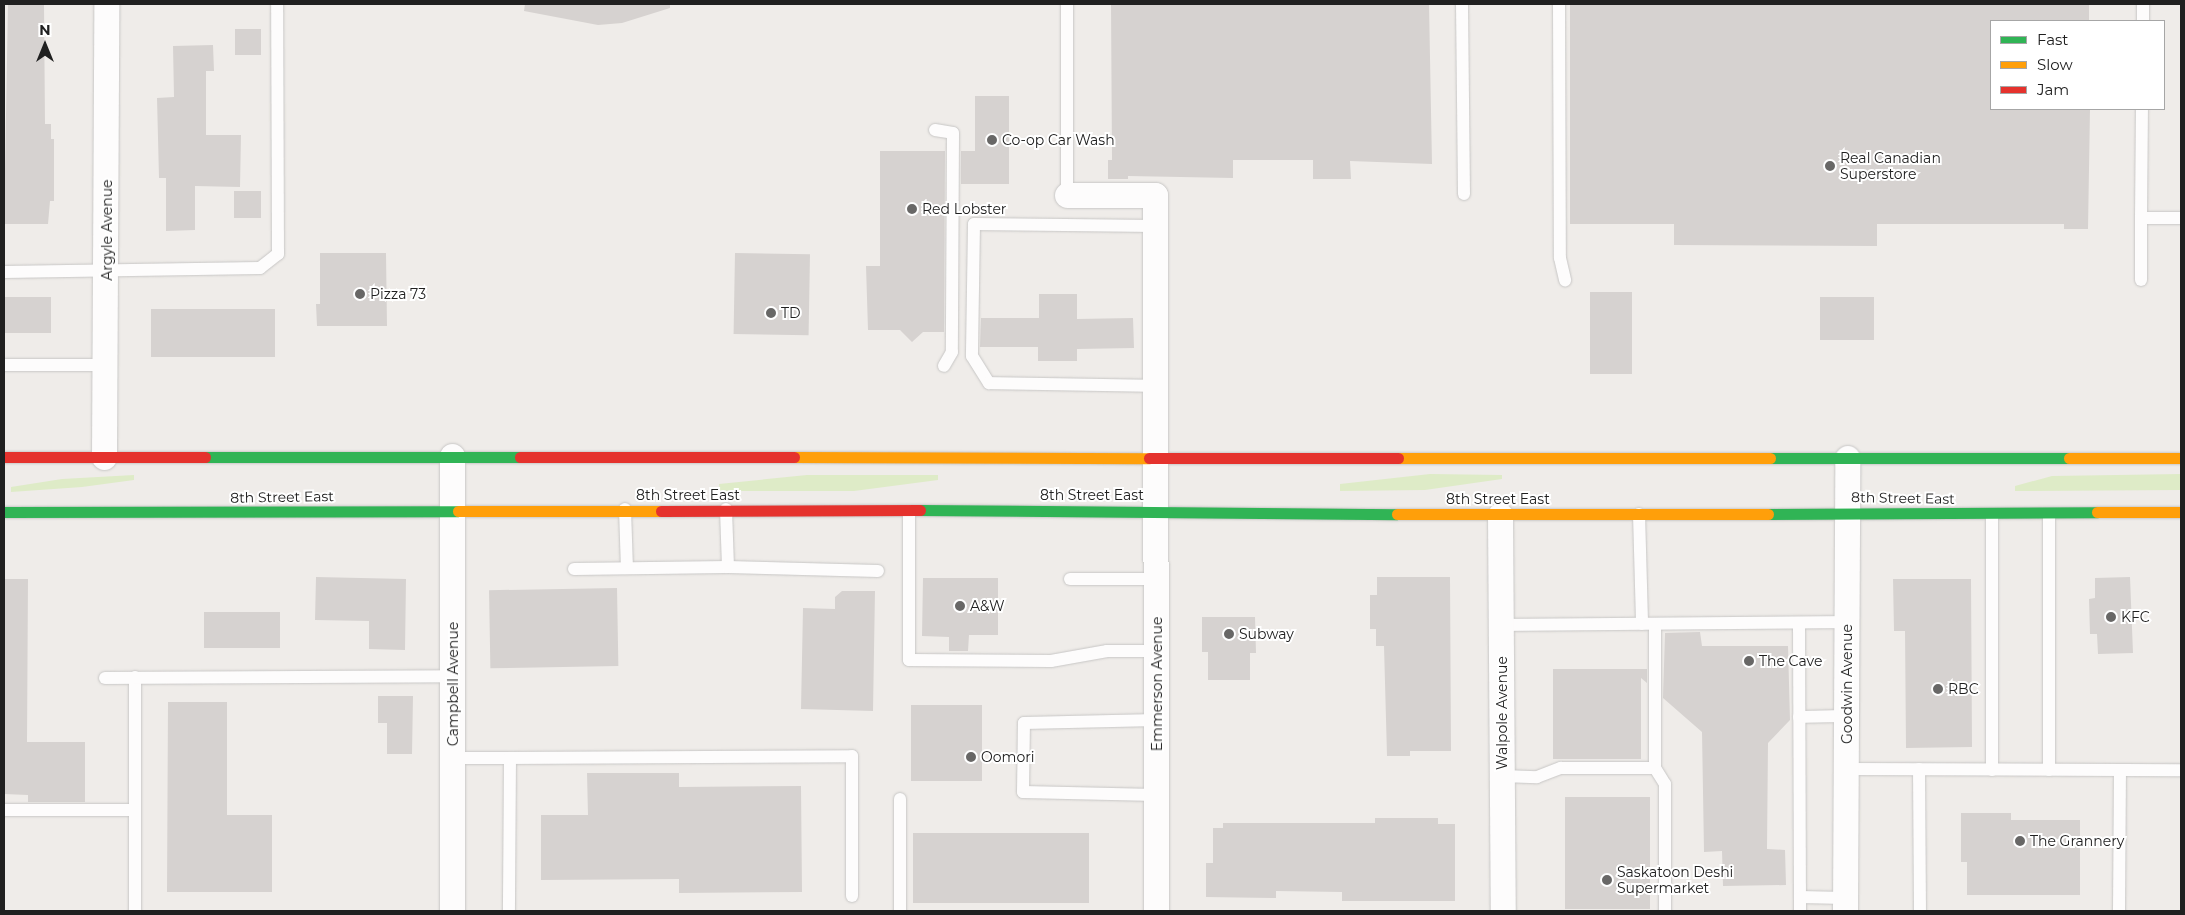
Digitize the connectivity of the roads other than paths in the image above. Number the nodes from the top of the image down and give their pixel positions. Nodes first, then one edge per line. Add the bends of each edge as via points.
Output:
1 (106, 4) edge
2 (277, 4) edge
3 (1067, 4) edge
4 (1462, 4) edge
5 (1559, 4) edge
6 (2143, 4) edge
7 (2143, 20) edge
8 (2142, 110) edge
9 (934, 130) dead end
10 (1068, 194) joint
11 (1464, 194) dead end
12 (2141, 218) junction
13 (2181, 218) edge
14 (1155, 226) junction
15 (4, 272) edge
16 (107, 272) junction
17 (1565, 280) dead end
18 (2141, 280) dead end
19 (4, 365) edge
20 (106, 365) junction
21 (944, 366) dead end
22 (1156, 386) junction
23 (452, 456) junction
24 (4, 457) edge
25 (104, 457) junction
26 (1156, 458) junction
27 (1847, 458) junction
28 (2181, 458) edge
29 (452, 510) junction
30 (625, 510) junction
31 (726, 510) junction
32 (1156, 510) junction
33 (909, 511) junction
34 (4, 512) edge
35 (1847, 512) junction
36 (2181, 512) edge
37 (1639, 514) junction
38 (1992, 514) junction
39 (2049, 514) junction
40 (1500, 515) junction
41 (627, 568) junction
42 (728, 568) junction
43 (574, 569) dead end
44 (878, 571) dead end
45 (1070, 579) dead end
46 (1157, 580) junction
47 (1847, 622) junction
48 (1799, 623) junction
49 (1648, 624) junction
50 (1502, 625) junction
51 (1157, 651) junction
52 (453, 676) junction
53 (135, 677) junction
54 (105, 678) dead end
55 (1847, 716) junction
56 (1799, 717) junction
57 (1156, 720) junction
58 (453, 758) junction
59 (510, 758) junction
60 (1656, 768) junction
61 (1846, 769) junction
62 (1919, 769) junction
63 (1992, 770) junction
64 (2049, 770) junction
65 (2181, 770) edge
66 (2120, 771) junction
67 (1502, 776) junction
68 (1156, 795) junction
69 (900, 799) dead end
70 (4, 810) edge
71 (135, 810) junction
72 (852, 896) dead end
73 (1800, 897) junction
74 (1845, 905) edge
75 (135, 911) edge
76 (452, 911) edge
77 (509, 911) edge
78 (900, 911) edge
79 (1156, 911) edge
80 (1503, 911) edge
81 (1665, 911) edge
82 (1800, 911) edge
83 (1920, 911) edge
84 (2119, 911) edge

1 - 16 street, Argyle Avenue
2 - 16 lane via 278,254 260,268
3 - 10 lane
4 - 11 lane
5 - 17 lane via 1560,258
6 - 7 lane
8 - 12 lane
9 - 21 lane via 953,133 952,352
10 - 14 street, Emmerson Avenue via 1155,195
12 - 13 lane
12 - 18 lane
14 - 22 street, Emmerson Avenue
14 - 22 lane via 974,224 972,356 989,383
15 - 16 lane
16 - 20 street, Argyle Avenue
19 - 20 lane
20 - 25 street, Argyle Avenue
22 - 26 street, Emmerson Avenue
23 - 25 main road
23 - 26 main road
23 - 29 street, Campbell Avenue
24 - 25 main road
26 - 27 main road
26 - 32 street, Emmerson Avenue
27 - 28 main road
27 - 35 street, Goodwin Avenue
29 - 30 main road, 8th Street East
29 - 34 main road, 8th Street East
29 - 52 street, Campbell Avenue
30 - 31 main road, 8th Street East
30 - 41 lane
31 - 33 main road, 8th Street East
31 - 42 lane
32 - 33 main road, 8th Street East
32 - 40 main road, 8th Street East
32 - 46 street, Emmerson Avenue
33 - 51 lane via 909,660 1051,661 1107,651
35 - 37 main road, 8th Street East
35 - 38 main road, 8th Street East
35 - 47 street, Goodwin Avenue
36 - 39 main road, 8th Street East
37 - 40 main road, 8th Street East
37 - 49 lane
38 - 39 main road, 8th Street East
38 - 63 lane
39 - 64 lane
40 - 50 street, Walpole Avenue
41 - 42 lane
41 - 43 lane
42 - 44 lane
45 - 46 lane
46 - 51 street, Emmerson Avenue
47 - 48 lane
47 - 55 street, Goodwin Avenue
48 - 49 lane
48 - 56 lane
49 - 50 lane
49 - 60 lane
50 - 67 street, Walpole Avenue
51 - 57 street, Emmerson Avenue
52 - 53 lane
52 - 58 street, Campbell Avenue
53 - 54 lane
53 - 71 lane
55 - 56 lane
55 - 61 street, Goodwin Avenue
56 - 73 lane
57 - 68 street, Emmerson Avenue
57 - 68 lane via 1024,723 1023,792
58 - 59 lane
58 - 76 street, Campbell Avenue
59 - 72 lane via 852,756
59 - 77 lane
60 - 67 lane via 1561,768 1537,777
60 - 81 lane via 1666,784
61 - 62 lane
61 - 74 street, Goodwin Avenue
62 - 63 lane
62 - 83 lane
63 - 64 lane
64 - 66 lane
65 - 66 lane
66 - 84 lane
67 - 80 street, Walpole Avenue
68 - 79 street, Emmerson Avenue
69 - 78 lane
70 - 71 lane
71 - 75 lane
73 - 74 lane
73 - 82 lane

